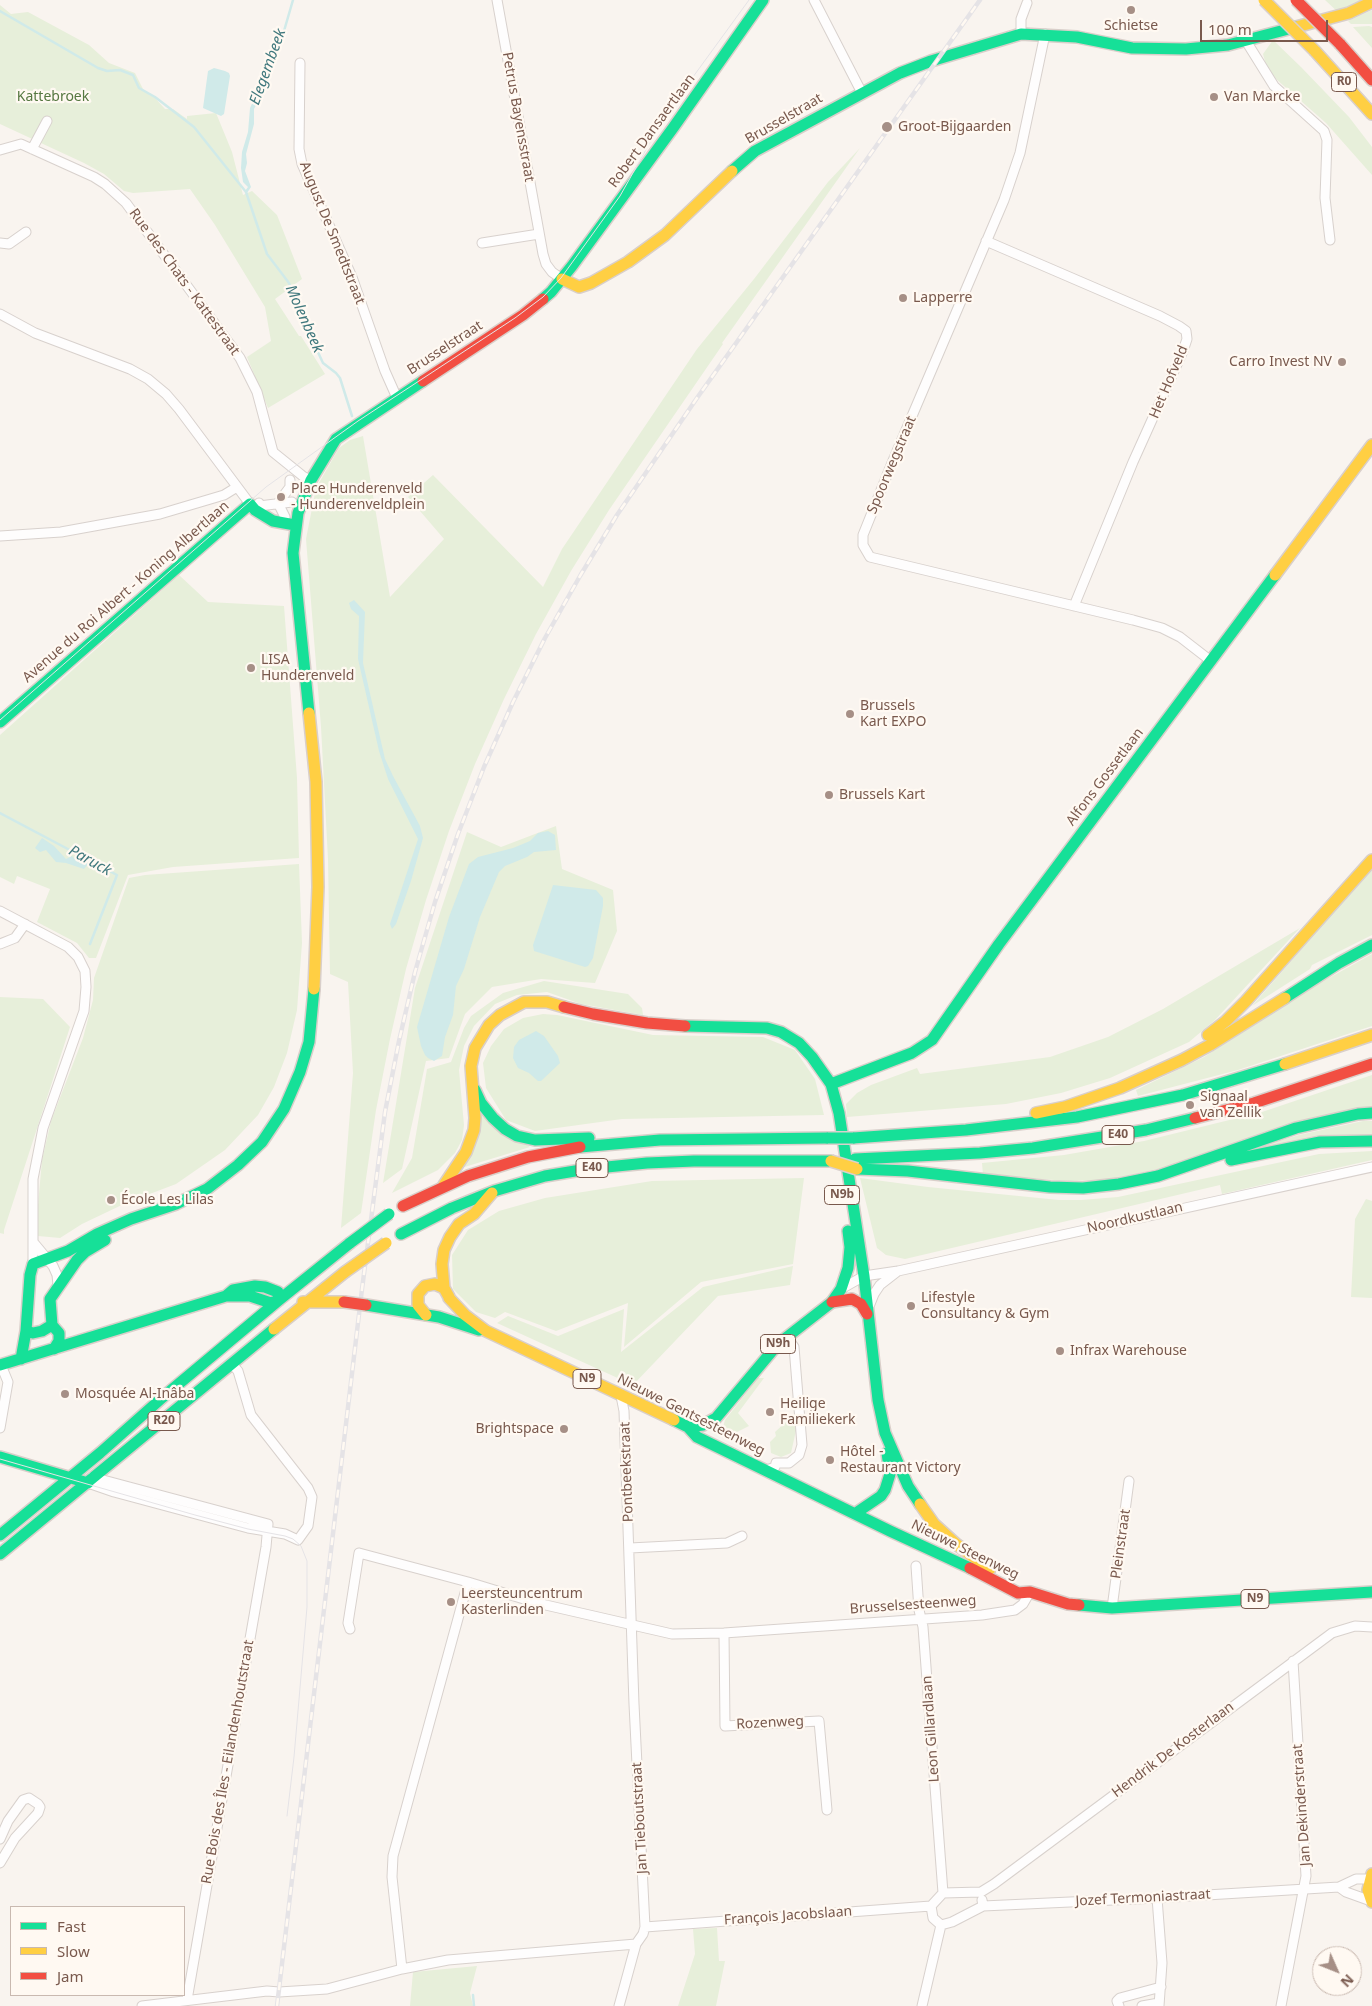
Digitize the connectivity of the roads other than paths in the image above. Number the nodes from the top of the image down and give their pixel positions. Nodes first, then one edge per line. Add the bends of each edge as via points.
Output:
1 (497, 0) edge
2 (764, 0) edge
3 (814, 0) edge
4 (1264, 0) edge
5 (1296, 0) edge
6 (1372, 2) edge
7 (1027, 3) dead end
8 (1021, 34) junction
9 (1045, 34) junction
10 (1246, 41) junction
11 (300, 64) dead end
12 (1372, 80) edge
13 (862, 92) junction
14 (1372, 114) edge
15 (47, 120) dead end
16 (32, 149) junction
17 (0, 150) edge
18 (26, 232) dead end
19 (539, 234) junction
20 (1330, 240) dead end
21 (986, 242) junction
22 (0, 243) edge
23 (482, 244) dead end
24 (562, 279) junction
25 (0, 314) edge
26 (397, 398) junction
27 (1372, 445) edge
28 (290, 480) dead end
29 (311, 480) junction
30 (237, 487) junction
31 (292, 502) dead end
32 (255, 503) junction
33 (278, 503) junction
34 (285, 517) dead end
35 (295, 525) junction
36 (0, 536) edge
37 (1074, 606) junction
38 (1211, 660) junction
39 (0, 722) edge
40 (1372, 860) edge
41 (0, 912) edge
42 (24, 924) junction
43 (0, 944) edge
44 (1372, 945) edge
45 (1372, 1035) edge
46 (1372, 1064) edge
47 (1170, 1066) junction
48 (831, 1084) junction
49 (472, 1085) junction
50 (1372, 1112) edge
51 (1011, 1126) junction
52 (1372, 1141) edge
53 (618, 1143) junction
54 (856, 1164) junction
55 (1372, 1166) edge
56 (1158, 1176) junction
57 (444, 1185) junction
58 (494, 1191) junction
59 (176, 1204) junction
60 (33, 1242) junction
61 (46, 1259) junction
62 (33, 1264) junction
63 (898, 1271) junction
64 (864, 1276) junction
65 (58, 1285) junction
66 (841, 1289) junction
67 (447, 1293) junction
68 (279, 1300) junction
69 (306, 1302) junction
70 (832, 1302) junction
71 (867, 1314) junction
72 (426, 1316) junction
73 (439, 1316) junction
74 (52, 1325) junction
75 (26, 1331) junction
76 (486, 1331) junction
77 (787, 1337) junction
78 (54, 1350) junction
79 (21, 1359) junction
80 (232, 1364) junction
81 (1, 1365) edge
82 (622, 1396) junction
83 (716, 1418) junction
84 (688, 1427) junction
85 (0, 1428) edge
86 (884, 1433) junction
87 (716, 1446) junction
88 (0, 1457) edge
89 (767, 1470) junction
90 (69, 1477) junction
91 (92, 1480) junction
92 (1129, 1480) dead end
93 (856, 1513) junction
94 (268, 1527) junction
95 (0, 1535) edge
96 (742, 1536) dead end
97 (630, 1548) junction
98 (0, 1554) edge
99 (916, 1566) dead end
100 (468, 1582) junction
101 (1030, 1592) junction
102 (1372, 1592) edge
103 (1336, 1594) junction
104 (1372, 1603) edge
105 (1112, 1608) junction
106 (921, 1619) junction
107 (631, 1626) junction
108 (1372, 1627) edge
109 (350, 1629) dead end
110 (724, 1633) junction
111 (1293, 1662) junction
112 (827, 1810) dead end
113 (0, 1839) edge
114 (0, 1863) edge
115 (1371, 1877) edge
116 (1339, 1886) junction
117 (1304, 1888) junction
118 (981, 1892) junction
119 (943, 1893) junction
120 (1157, 1898) junction
121 (1371, 1902) edge
122 (931, 1906) junction
123 (983, 1906) junction
124 (941, 1925) junction
125 (645, 1927) junction
126 (636, 1944) junction
127 (402, 1969) junction
128 (1161, 1987) junction
129 (188, 2000) junction
130 (1159, 2005) edge
131 (142, 2006) edge
132 (619, 2006) edge
133 (922, 2006) edge
134 (1119, 2006) edge
135 (1142, 2006) edge
136 (1281, 2006) edge

1 - 19 street, Petrus Bayensstraat
2 - 24 main road, Robert Dansaertlaan
3 - 13 street
4 - 14 main road, R0, bridge
5 - 12 main road, R0, bridge
6 - 10 main road, Brusselstraat via 1349,13
7 - 8 street via 1021,18
8 - 9 main road, Brusselstraat
8 - 13 main road, Brusselstraat via 931,61
9 - 10 main road, Brusselstraat via 1156,49 1219,46
9 - 21 street, Spoorwegstraat via 1020,153
10 - 20 street via 1274,86 1324,131 1327,140 1325,198
11 - 26 street, August De Smedtstraat via 299,149 302,164 352,277
13 - 24 main road, Brusselstraat via 755,151 665,235 628,262 579,287
15 - 16 street
16 - 17 street, Rue des Chats - Kattestraat via 21,144
16 - 29 street, Rue des Chats - Kattestraat via 94,177 115,192 134,213 240,358 257,392 273,452
18 - 22 street via 10,244
19 - 23 street
19 - 24 street, Petrus Bayensstraat via 546,264
21 - 37 street, Het Hofveld via 1160,316 1186,331 1183,352 1133,462
21 - 37 street, Spoorwegstraat via 892,463 863,535 863,545 870,557
24 - 26 main road, Brusselstraat via 536,306
25 - 30 street via 36,333 148,379 170,399
26 - 29 main road, Brusselstraat via 336,439
27 - 38 main road, Alfons Gossetlaan
28 - 33 street via 290,487
29 - 35 main road, Brusselstraat
30 - 32 street
30 - 36 street via 224,496 160,514 61,532
31 - 33 street
32 - 33 street via 259,506
32 - 35 main road via 256,510 273,521
32 - 39 main road, Avenue du Roi Albert - Koning Albertlaan
33 - 34 street
35 - 59 main road, Brusselstraat via 293,553 316,792 318,887 309,1042 284,1109 262,1142 213,1184
37 - 38 street, Spoorwegstraat via 1162,628
38 - 48 main road, Alfons Gossetlaan via 999,944 932,1040 897,1060
40 - 47 main road via 1246,1001 1226,1021 1176,1056
41 - 42 street
42 - 43 street via 15,938
42 - 60 street via 68,947 78,956 85,971 86,987 84,1011 43,1128 33,1179
44 - 47 main road via 1210,1045
45 - 51 main road, E40 via 1183,1094 1077,1117
46 - 54 main road, E40 via 1254,1102 1146,1130 1024,1149
47 - 51 main road via 1120,1088 1030,1114
48 - 49 main road via 799,1043 767,1028 647,1023 547,1002 524,1002 489,1024 475,1048 471,1066
48 - 64 main road, N9b via 838,1103
48 - 66 main road, N9b via 829,1108 850,1247
49 - 53 main road via 493,1118 518,1136 535,1140 581,1137
49 - 57 main road via 474,1130 466,1152
50 - 56 main road via 1296,1128
51 - 53 main road, E40, bridge via 852,1138
52 - 56 main road via 1320,1142
53 - 57 main road, E40 via 528,1157
54 - 56 main road via 1020,1184 1083,1188
54 - 58 main road, E40 via 832,1161 694,1161 616,1165 545,1176
55 - 63 street, Noordkustlaan
57 - 68 main road, E40, bridge via 389,1214
58 - 67 main road via 474,1214 459,1224 444,1250 442,1264
58 - 69 main road, E40, bridge via 401,1234
59 - 61 main road via 131,1219 68,1252
59 - 65 main road via 95,1245 77,1260
60 - 61 street
60 - 62 street
61 - 62 main road
61 - 65 street via 53,1266
62 - 75 main road
63 - 64 street, Noordkustlaan
63 - 71 street via 880,1284
64 - 66 street
64 - 71 main road, N9b
65 - 74 main road via 50,1299
66 - 70 main road, N9b
67 - 72 main road via 431,1284 425,1286 418,1294 418,1305
67 - 73 main road via 449,1304
67 - 76 main road, Nieuwe Gentsesteenweg / N9 via 465,1315
68 - 69 main road
68 - 78 main road via 278,1292 265,1287 233,1290 226,1296
68 - 90 main road, R20
69 - 72 main road, bridge via 344,1302
69 - 80 main road, R20
70 - 71 main road via 852,1299 861,1304
70 - 77 main road, N9h
71 - 86 main road, N9b
72 - 73 main road
73 - 76 main road, Nieuwe Gentsesteenweg / N9
74 - 75 main road via 42,1331
74 - 78 main road via 59,1333
75 - 79 main road
76 - 82 main road, Nieuwe Gentsesteenweg / N9
77 - 83 main road, N9h
77 - 89 street via 794,1347 802,1445 799,1455 789,1463 776,1463
78 - 79 main road
79 - 81 main road
80 - 91 main road, R20
80 - 94 street via 238,1371 251,1415 312,1497 308,1526 298,1540
81 - 85 street via 8,1382
82 - 84 main road, Nieuwe Gentsesteenweg / N9
82 - 97 street, Pontbeekstraat
83 - 84 main road via 703,1425
83 - 87 main road
84 - 87 main road, Nieuwe Gentsesteenweg / N9 via 697,1437
86 - 93 main road, N9b via 889,1463 888,1482 881,1496
86 - 101 main road, Nieuwe Steenweg / N9b via 917,1500 934,1524 985,1567 1025,1586
87 - 89 main road, Nieuwe Gentsesteenweg / N9
88 - 90 main road
89 - 93 main road, Nieuwe Gentsesteenweg / N9
90 - 91 main road
90 - 95 main road, R20
91 - 94 street via 114,1492 195,1514 248,1528
91 - 98 main road, R20
92 - 105 street, Pleinstraat
93 - 101 main road, Nieuwe Steenweg / N9 via 1018,1593
94 - 129 street, Rue Bois des Îles - Eilandenhoutstraat
96 - 97 street via 727,1543
97 - 107 street, Pontbeekstraat
99 - 106 street, Leon Gillardlaan
100 - 107 street, Brusselsesteenweg
100 - 109 street, Brusselsesteenweg via 359,1554 348,1622
100 - 127 street via 393,1856 392,1877
101 - 105 main road, N9 via 1068,1604
101 - 106 street, Brusselsesteenweg via 1015,1610
102 - 103 main road, N9
103 - 104 main road, N9
103 - 105 main road, N9
106 - 110 street, Brusselsesteenweg
106 - 119 street, Leon Gillardlaan
107 - 110 street, Brusselsesteenweg via 672,1634
107 - 125 street, Jan Tieboutstraat
108 - 111 street, Hendrik De Kosterlaan via 1355,1626 1332,1633
110 - 112 street, Rozenweg via 725,1726 819,1721
111 - 117 street, Jan Dekinderstraat via 1306,1876
111 - 118 street, Hendrik De Kosterlaan
113 - 114 street via 23,1800 29,1798 38,1804 38,1813 15,1838
115 - 116 street, Jozef Termoniastraat
115 - 121 main road via 1368,1890
116 - 117 street, Jozef Termoniastraat
116 - 121 street
117 - 120 street, Jozef Termoniastraat
117 - 136 street, Jan Dekinderstraat
118 - 119 street
118 - 123 street
119 - 122 street
120 - 123 street, Jozef Termoniastraat
120 - 128 street
122 - 124 street via 933,1918
122 - 125 street, François Jacobslaan
123 - 124 street
124 - 133 street
125 - 126 street
126 - 127 street via 448,1960
126 - 132 street
127 - 129 street via 326,1989 268,1990
128 - 130 street
128 - 134 street via 1120,1998 1117,2001
129 - 131 street
130 - 135 street

